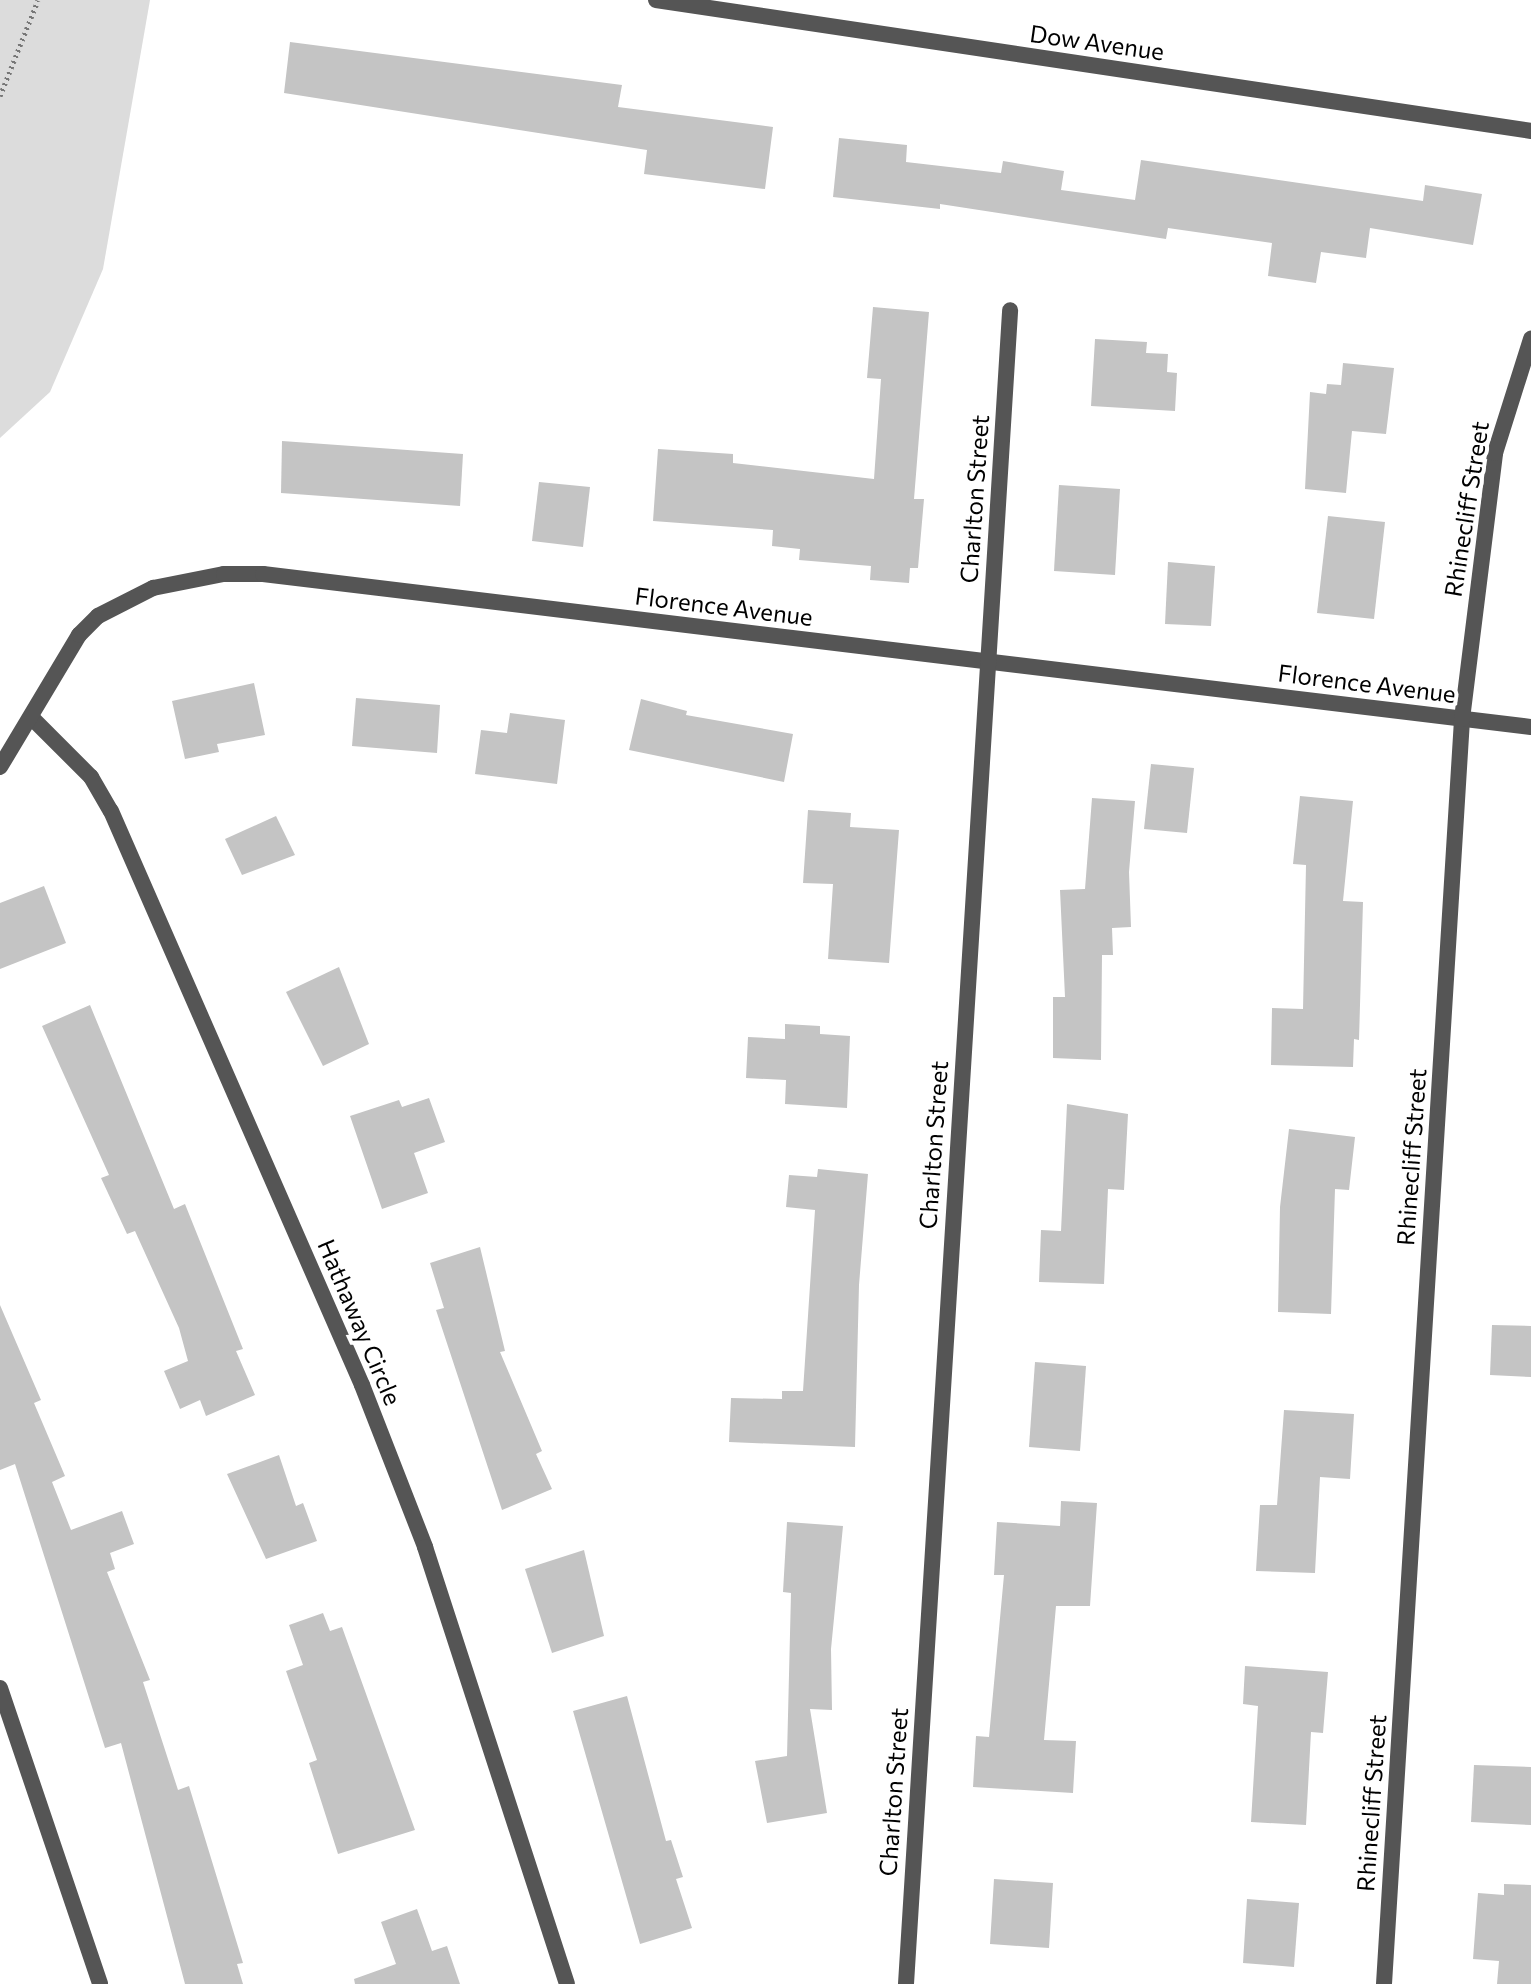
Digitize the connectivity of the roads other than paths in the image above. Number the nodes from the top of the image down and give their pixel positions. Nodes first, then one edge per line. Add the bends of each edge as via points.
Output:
1 (656, 0) edge
2 (1531, 131) edge
3 (1010, 310) dead end
4 (1531, 339) edge
5 (987, 661) junction
6 (31, 717) junction
7 (1462, 719) junction
8 (1531, 727) edge
9 (0, 767) edge
10 (0, 1688) edge
11 (100, 1984) edge
12 (567, 1984) edge
13 (906, 1984) edge
14 (1384, 1984) edge

1 - 2 street, Dow Avenue
3 - 5 street, Charlton Street
4 - 7 street, Rhinecliff Street via 1495,453
5 - 6 street, Florence Avenue via 263,574 224,574 153,588 98,616 79,635
5 - 7 street, Florence Avenue
5 - 13 street, Charlton Street
6 - 9 street, Florence Avenue
6 - 12 street, Hathaway Circle via 91,777 111,811 362,1385 425,1547
7 - 8 street, Florence Avenue
7 - 14 street, Rhinecliff Street
10 - 11 street

